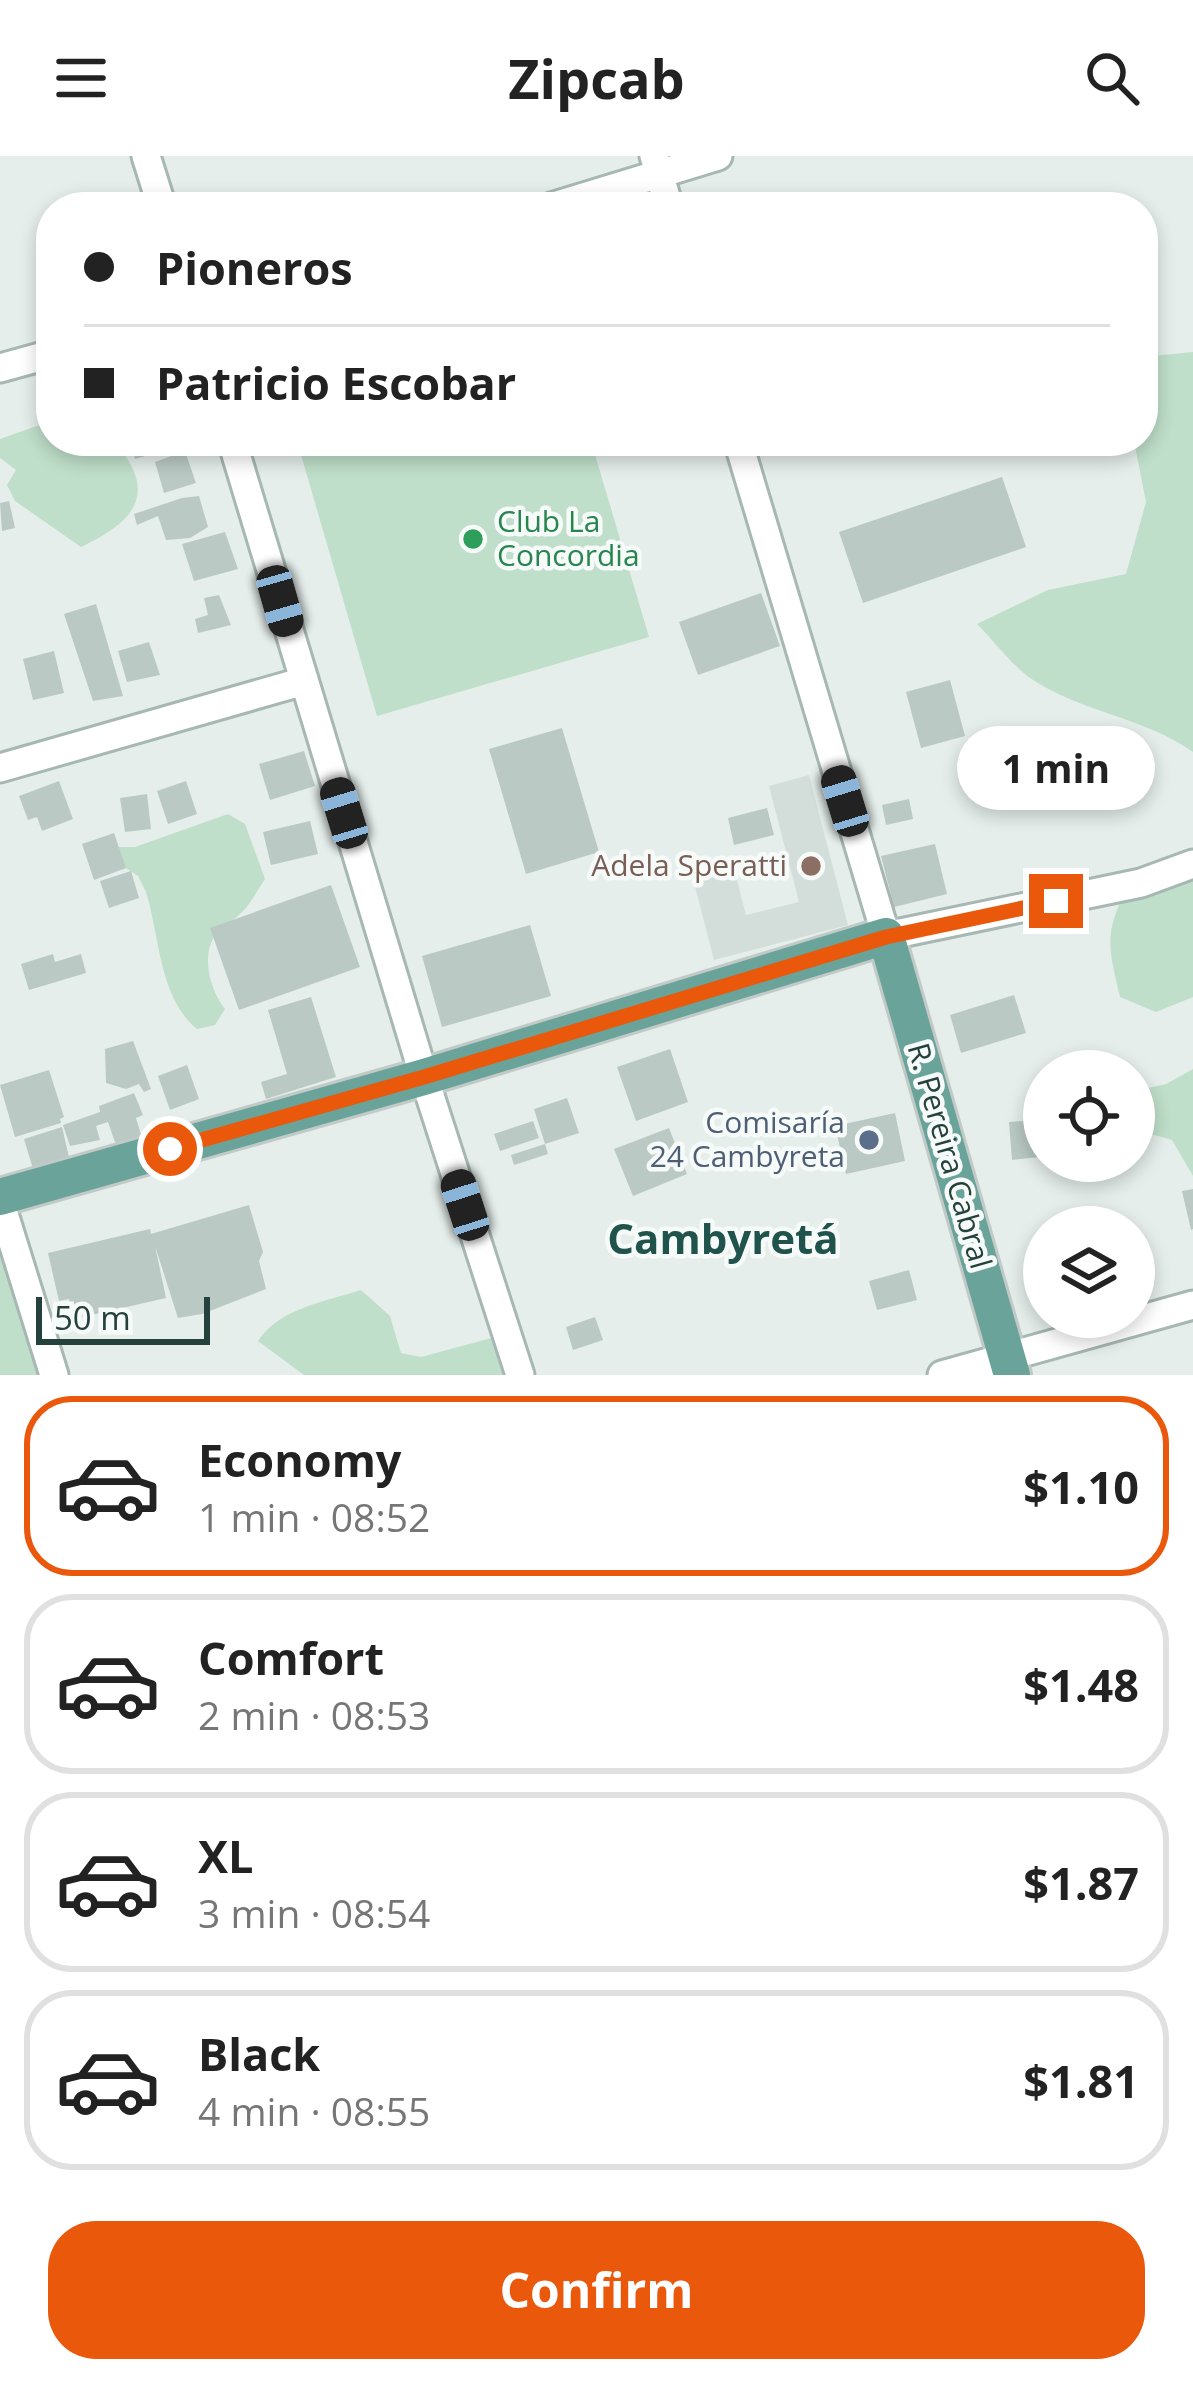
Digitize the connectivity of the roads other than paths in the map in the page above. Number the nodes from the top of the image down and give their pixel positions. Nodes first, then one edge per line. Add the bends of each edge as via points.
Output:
1 (146, 156) edge
2 (718, 156) edge
3 (657, 165) edge
4 (157, 192) edge
5 (589, 192) edge
6 (36, 358) edge
7 (0, 368) edge
8 (236, 456) edge
9 (742, 456) edge
10 (304, 681) junction
11 (0, 768) edge
12 (1193, 864) edge
13 (886, 937) junction
14 (424, 1077) junction
15 (0, 1199) edge
16 (1193, 1306) edge
17 (1010, 1365) edge
18 (54, 1375) edge
19 (520, 1375) edge
20 (942, 1375) edge

1 - 4 street
2 - 3 street
3 - 5 street
6 - 7 street
8 - 10 street
9 - 13 street
10 - 11 street
10 - 14 street
12 - 13 street via 1141,883
13 - 14 main road
13 - 17 main road, R. Pereira Cabral
14 - 15 main road
14 - 19 street
15 - 18 street
16 - 17 street
17 - 20 street

